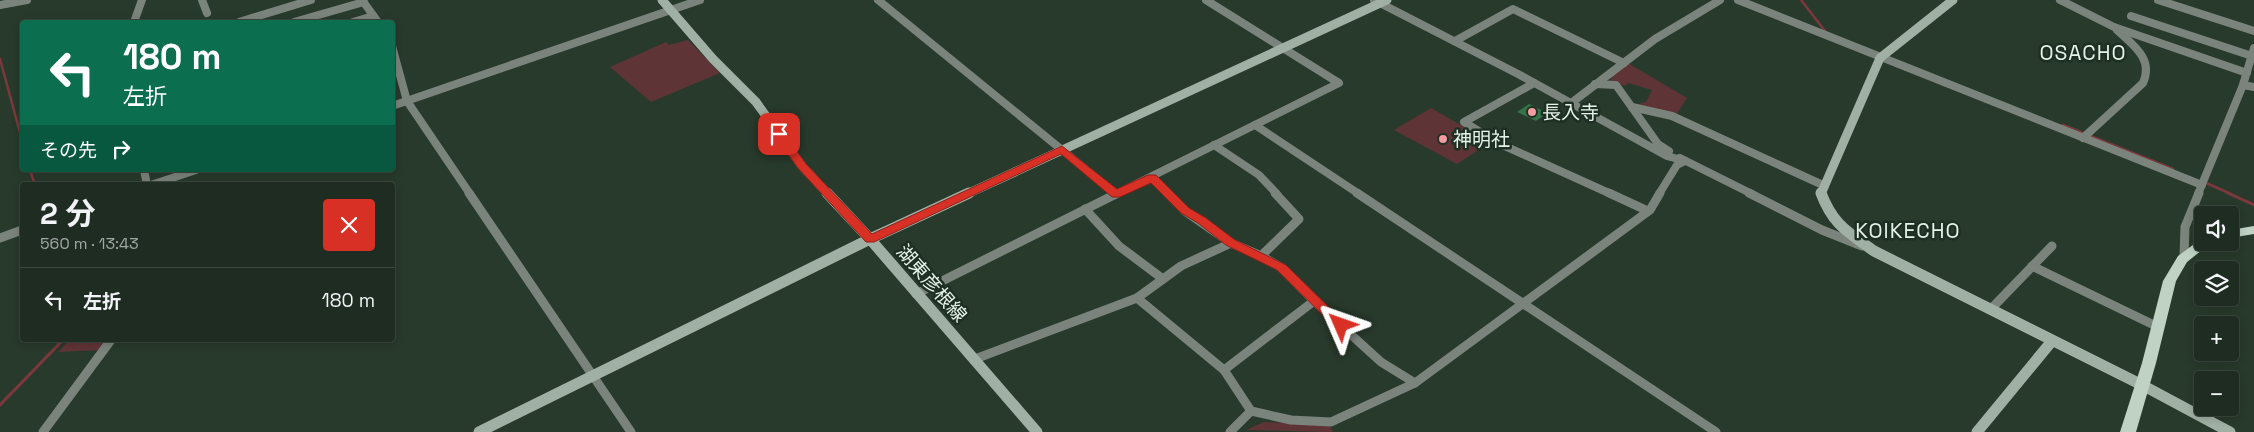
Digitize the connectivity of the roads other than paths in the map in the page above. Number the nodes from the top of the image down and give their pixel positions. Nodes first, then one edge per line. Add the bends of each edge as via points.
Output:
1 (27, 0) edge
2 (142, 0) edge
3 (202, 0) edge
4 (311, 0) edge
5 (662, 0) edge
6 (700, 0) edge
7 (878, 0) edge
8 (1206, 0) edge
9 (1720, 0) edge
10 (1738, 0) edge
11 (1954, 0) edge
12 (2060, 0) edge
13 (2158, 0) edge
14 (363, 1) edge
15 (1380, 1) edge
16 (0, 5) edge
17 (670, 10) junction
18 (207, 13) dead end
19 (2131, 16) dead end
20 (376, 19) edge
21 (135, 20) edge
22 (246, 20) edge
23 (301, 20) edge
24 (2114, 27) junction
25 (2254, 31) edge
26 (1455, 41) junction
27 (1283, 48) junction
28 (2253, 52) edge
29 (1883, 56) junction
30 (395, 57) edge
31 (1624, 63) junction
32 (2247, 73) junction
33 (1534, 83) junction
34 (1596, 84) junction
35 (2243, 86) junction
36 (2254, 88) edge
37 (407, 101) junction
38 (1570, 104) junction
39 (395, 105) edge
40 (1632, 107) junction
41 (1255, 125) junction
42 (2086, 135) junction
43 (1214, 145) junction
44 (1062, 149) junction
45 (1685, 161) junction
46 (190, 172) edge
47 (1152, 178) junction
48 (158, 182) edge
49 (2202, 185) junction
50 (1825, 186) junction
51 (1116, 194) junction
52 (1085, 210) junction
53 (1648, 211) junction
54 (2254, 230) edge
55 (20, 231) edge
56 (2239, 232) edge
57 (0, 238) edge
58 (870, 239) junction
59 (1230, 243) junction
60 (2052, 246) dead end
61 (1874, 250) junction
62 (2194, 250) edge
63 (1261, 256) junction
64 (2184, 257) junction
65 (2032, 266) junction
66 (1163, 279) junction
67 (916, 294) junction
68 (1137, 298) junction
69 (1314, 301) junction
70 (1525, 303) junction
71 (1990, 310) junction
72 (2158, 327) junction
73 (2052, 341) junction
74 (110, 342) edge
75 (975, 359) junction
76 (1224, 370) junction
77 (592, 376) junction
78 (1414, 383) junction
79 (2144, 386) junction
80 (1251, 412) junction
81 (1334, 427) edge
82 (44, 432) edge
83 (479, 432) edge
84 (631, 432) edge
85 (1037, 432) edge
86 (1230, 432) edge
87 (1716, 432) edge
88 (1977, 432) edge
89 (2128, 432) edge
90 (2230, 432) edge

1 - 16 street
2 - 21 street
3 - 18 street
4 - 22 street
5 - 17 street, 湖東彦根線
6 - 17 street
7 - 44 street
8 - 27 street
9 - 31 street via 1655,39
10 - 29 street
11 - 29 street
12 - 24 street
13 - 25 street
14 - 20 street
14 - 23 street
15 - 26 street
15 - 27 street
17 - 37 street
17 - 58 street, 湖東彦根線 via 713,60 756,102 802,166
19 - 28 street
24 - 32 street
24 - 42 street via 2142,53 2148,74 2143,83
26 - 31 street via 1514,9
26 - 33 street
27 - 41 street via 1339,83
27 - 44 street
28 - 32 street
29 - 42 street
29 - 50 street
30 - 37 street
31 - 34 street
32 - 35 street
33 - 38 street
33 - 53 street via 1464,122 1496,142
34 - 38 street
34 - 40 street via 1616,85
35 - 36 street
35 - 49 street
37 - 39 street
37 - 77 street
38 - 45 street via 1667,156
40 - 45 street via 1658,144
40 - 50 street via 1672,116
41 - 43 street
41 - 70 street
42 - 49 street
43 - 47 street
43 - 63 street via 1259,175 1299,219
44 - 51 street
44 - 58 street
45 - 53 street via 1677,164
45 - 61 street via 1822,230
46 - 48 street
47 - 51 street
47 - 59 street via 1185,211
49 - 64 street via 2185,227
50 - 61 street via 1821,193 1836,223
51 - 52 street
52 - 66 street via 1119,246
52 - 67 street
53 - 70 street
54 - 56 main road
55 - 57 street
58 - 67 street, 湖東彦根線
58 - 77 street
59 - 63 street
59 - 66 street via 1181,266
60 - 65 street
61 - 71 street
62 - 64 main road
63 - 69 street via 1282,268
64 - 72 main road via 2167,288
65 - 71 street
65 - 72 street
66 - 68 street
67 - 75 street, 湖東彦根線
68 - 75 street
68 - 76 street
69 - 76 street
69 - 78 street via 1381,362
70 - 78 street
70 - 87 street
71 - 73 street
72 - 79 main road
73 - 79 street
73 - 88 street
74 - 82 street
75 - 85 street, 湖東彦根線
76 - 80 street
77 - 83 street
77 - 84 street
78 - 81 street
79 - 89 main road
79 - 90 street
80 - 81 street
80 - 86 street

